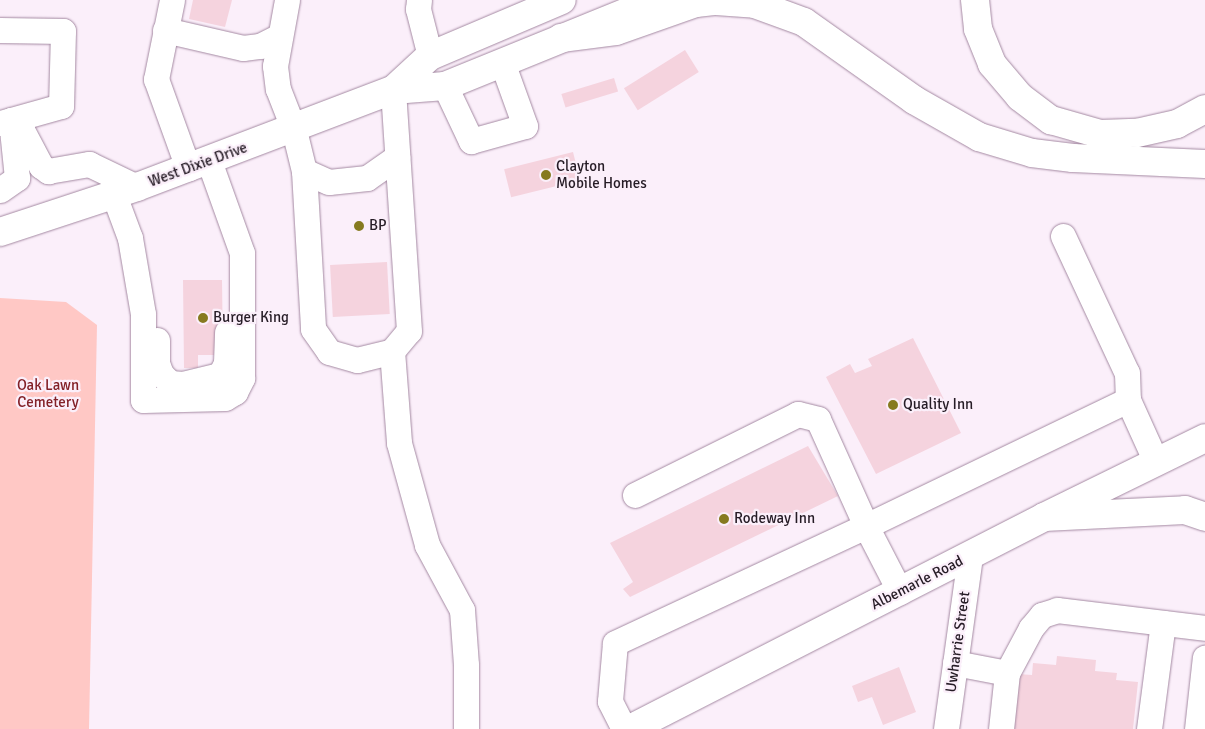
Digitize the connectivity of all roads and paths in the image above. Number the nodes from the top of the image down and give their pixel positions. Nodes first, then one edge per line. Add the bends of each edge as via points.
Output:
1 (172, 0) edge
2 (184, 0) edge
3 (287, 0) edge
4 (419, 0) edge
5 (657, 0) edge
6 (975, 0) edge
7 (559, 1) edge
8 (0, 30) edge
9 (165, 30) junction
10 (278, 37) junction
11 (562, 38) junction
12 (430, 56) junction
13 (502, 62) junction
14 (445, 86) junction
15 (393, 90) junction
16 (1205, 109) edge
17 (6, 121) edge
18 (294, 130) junction
19 (397, 157) junction
20 (198, 164) junction
21 (1205, 164) edge
22 (304, 171) junction
23 (0, 190) edge
24 (126, 191) junction
25 (0, 232) edge
26 (1063, 236) dead end
27 (392, 352) junction
28 (1128, 400) junction
29 (1205, 438) edge
30 (1156, 462) junction
31 (635, 495) dead end
32 (1044, 517) junction
33 (1205, 517) edge
34 (866, 526) junction
35 (970, 556) junction
36 (900, 592) junction
37 (1163, 623) junction
38 (1205, 628) edge
39 (1205, 657) edge
40 (955, 662) junction
41 (1007, 673) junction
42 (466, 729) edge
43 (624, 729) edge
44 (630, 729) edge
45 (946, 729) edge
46 (1001, 729) edge
47 (1148, 729) edge
48 (1197, 729) edge

1 - 9 street
2 - 9 street via 180,17
3 - 10 street
4 - 12 street via 418,9
5 - 11 main road, West Dixie Drive
6 - 16 main road via 978,29 992,64 1020,97 1051,120 1100,134 1137,133 1177,124
7 - 12 main road, West Dixie Drive
8 - 17 street via 63,31 61,106
9 - 10 street via 243,48 260,46
9 - 20 street via 156,79
10 - 18 street via 275,66 278,89
11 - 13 main road, West Dixie Drive
11 - 21 main road via 616,31 696,3 755,4 804,22 914,100 979,138 1024,151 1064,157
12 - 15 main road, West Dixie Drive
13 - 14 main road, West Dixie Drive
13 - 14 street via 525,126 471,141
14 - 15 main road, West Dixie Drive
15 - 18 main road, West Dixie Drive
15 - 19 street
17 - 23 street via 17,178
17 - 24 street via 22,130 41,166 48,171 89,164
18 - 20 main road, West Dixie Drive
18 - 22 street
19 - 22 street via 367,178 329,182
19 - 27 street via 409,330
20 - 24 main road, West Dixie Drive
20 - 24 street via 242,253 242,378 235,392 225,398 143,400 143,314
22 - 27 street via 314,328 329,352 348,358 357,360
24 - 25 main road, West Dixie Drive
26 - 28 street via 1127,373
27 - 42 street via 399,443 427,545 462,610
28 - 30 street
28 - 34 street
29 - 30 main road, Albemarle Road
30 - 32 main road, Albemarle Road
31 - 34 street via 798,414 818,420
32 - 33 main road via 1185,510
32 - 35 main road, Albemarle Road
34 - 36 street
34 - 43 street via 615,643 610,701
35 - 36 main road, Albemarle Road
35 - 40 street, Uwharrie Street
36 - 44 main road, Albemarle Road
37 - 38 street
37 - 41 street via 1057,610 1042,615
37 - 47 street
39 - 48 street
40 - 41 street
40 - 45 street, Uwharrie Street
41 - 46 street

